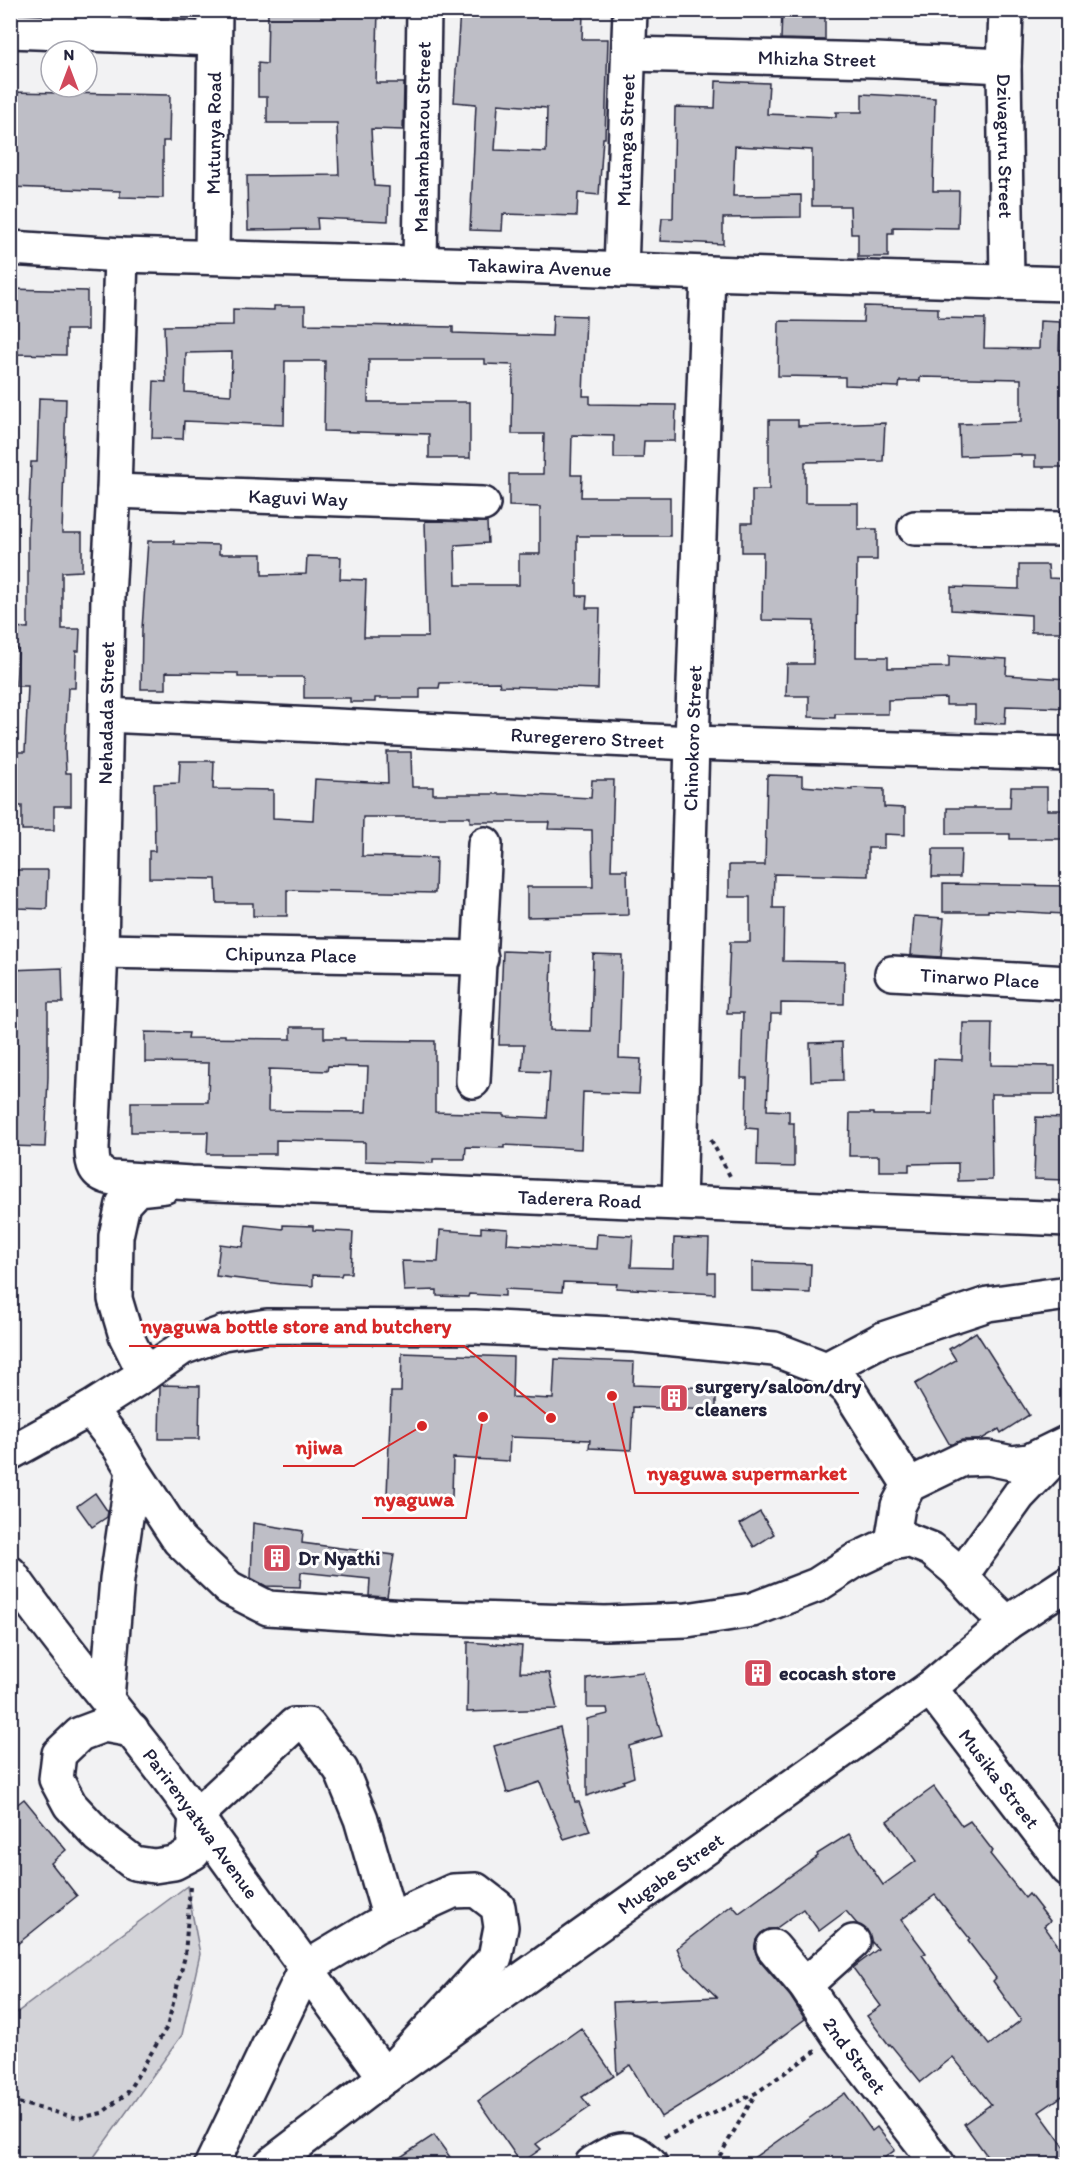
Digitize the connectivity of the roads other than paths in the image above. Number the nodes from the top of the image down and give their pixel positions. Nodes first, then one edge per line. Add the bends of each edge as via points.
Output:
1 (424, 10) edge
2 (630, 10) edge
3 (1006, 10) edge
4 (214, 25) edge
5 (10, 32) edge
6 (629, 54) junction
7 (1004, 66) junction
8 (10, 248) edge
9 (121, 255) junction
10 (212, 256) junction
11 (420, 263) junction
12 (621, 270) junction
13 (708, 273) junction
14 (1007, 281) junction
15 (1068, 284) edge
16 (114, 491) junction
17 (483, 504) dead end
18 (915, 528) dead end
19 (1068, 529) edge
20 (106, 715) junction
21 (692, 743) junction
22 (1068, 754) edge
23 (485, 844) dead end
24 (101, 951) junction
25 (481, 958) junction
26 (892, 973) dead end
27 (1068, 983) edge
28 (473, 1081) dead end
29 (96, 1171) joint
30 (191, 1183) junction
31 (679, 1203) junction
32 (1068, 1219) edge
33 (1068, 1293) edge
34 (826, 1369) junction
35 (145, 1374) junction
36 (90, 1409) junction
37 (1068, 1443) edge
38 (10, 1453) edge
39 (133, 1470) junction
40 (909, 1485) junction
41 (892, 1543) junction
42 (10, 1573) edge
43 (961, 1576) junction
44 (1068, 1583) edge
45 (1007, 1623) junction
46 (930, 1688) junction
47 (107, 1698) junction
48 (132, 1730) junction
49 (196, 1816) junction
50 (1068, 1869) edge
51 (390, 1919) junction
52 (853, 1942) dead end
53 (773, 1947) dead end
54 (306, 1968) junction
55 (805, 1985) junction
56 (385, 2077) junction
57 (643, 2158) edge
58 (212, 2164) edge
59 (271, 2164) edge
60 (592, 2164) edge
61 (938, 2164) edge

1 - 11 street, Mashambanzou Street
2 - 6 street, Mutanga Street
3 - 7 street, Dzivaguru Street
4 - 5 street
4 - 10 street, Mutunya Road
6 - 7 street, Mhizha Street
6 - 12 street, Mutanga Street
7 - 14 street, Dzivaguru Street
8 - 9 street, Takawira Avenue
9 - 10 street, Takawira Avenue
9 - 16 street, Nehadada Street
10 - 11 street, Takawira Avenue
11 - 12 street, Takawira Avenue
12 - 13 street, Takawira Avenue
13 - 14 street, Takawira Avenue
13 - 21 street, Chinokoro Street
14 - 15 street, Takawira Avenue
16 - 17 street, Kaguvi Way
16 - 20 street, Nehadada Street
18 - 19 street
20 - 21 street, Ruregerero Street
20 - 24 street, Nehadada Street
21 - 22 street, Ruregerero Street
21 - 31 street, Chinokoro Street
23 - 25 street
24 - 25 street, Chipunza Place
24 - 29 street, Nehadada Street via 92,1148
25 - 28 street
26 - 27 street, Tinarwo Place
29 - 30 street, Taderera Road via 112,1178
30 - 31 street, Taderera Road
30 - 35 street via 137,1189 123,1204 116,1236 115,1299 126,1336
31 - 32 street, Taderera Road
33 - 34 street via 988,1304 883,1339
34 - 35 street via 774,1349 635,1335 475,1327 267,1326 223,1333 182,1348
34 - 40 street via 848,1389
35 - 36 street
36 - 38 street
36 - 39 street
37 - 40 street via 1029,1461 963,1459
37 - 43 street via 1019,1495
39 - 41 street via 179,1540 229,1588 268,1608 395,1617 605,1623 687,1620 752,1610 817,1585
39 - 47 street via 117,1579
40 - 41 street via 898,1506
41 - 43 street via 908,1540 931,1549
42 - 47 street, Parirenyatwa Avenue
43 - 45 street
44 - 45 street, Mugabe Street
45 - 46 street, Mugabe Street
46 - 50 street, Musika Street
46 - 56 street, Mugabe Street
47 - 48 street, Parirenyatwa Avenue
48 - 49 street, Parirenyatwa Avenue
48 - 49 street via 104,1725 80,1734 59,1754 56,1779 70,1805 99,1836 134,1863 154,1866 174,1863 193,1853
49 - 51 street via 294,1725 308,1725 341,1770 361,1819
49 - 54 street, Parirenyatwa Avenue
51 - 54 street
51 - 56 street via 453,1891 476,1890 498,1907 501,1927 495,1958
52 - 55 street
53 - 55 street, 2nd Street
54 - 56 street, Parirenyatwa Avenue
54 - 58 street
55 - 61 street, 2nd Street via 839,2036
56 - 59 street, Mugabe Street
57 - 60 street via 623,2149

